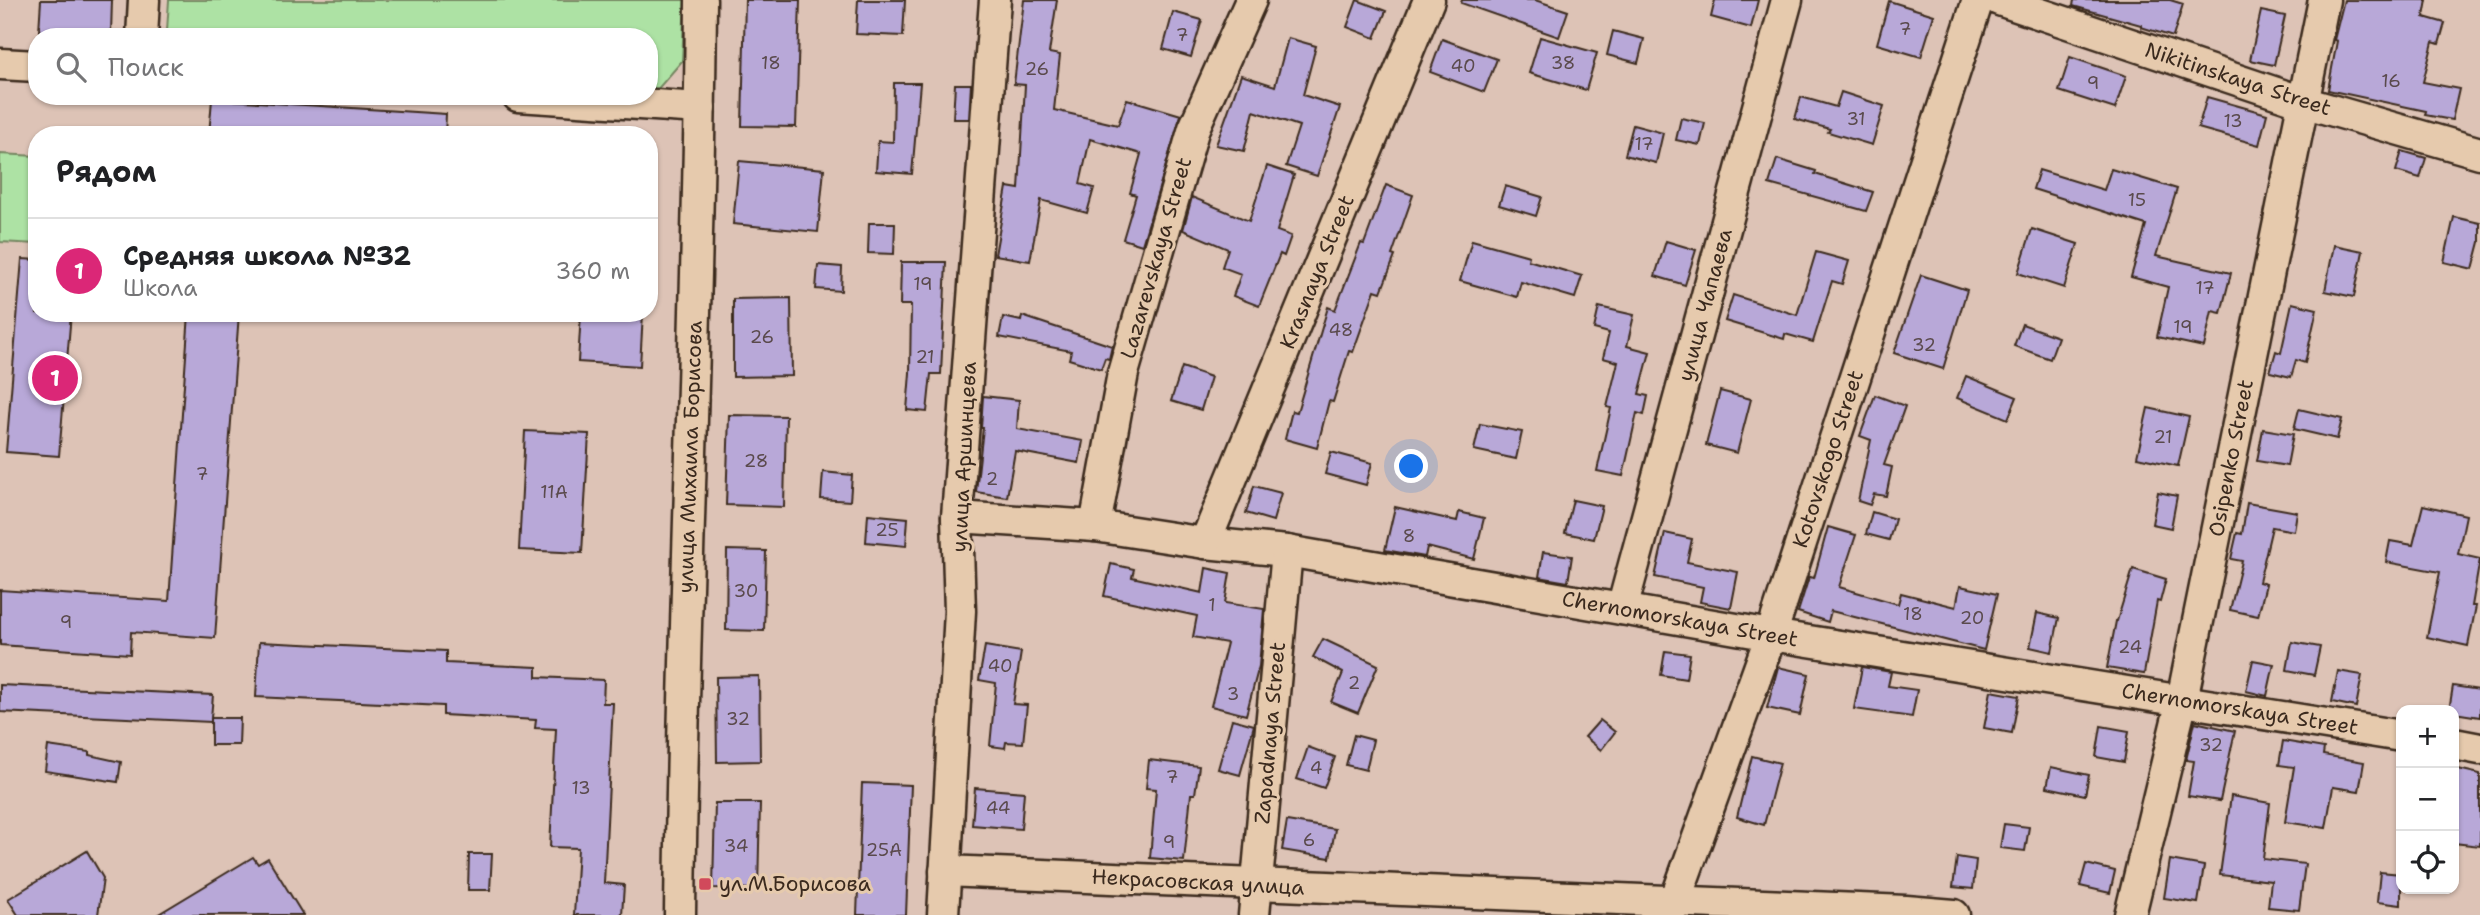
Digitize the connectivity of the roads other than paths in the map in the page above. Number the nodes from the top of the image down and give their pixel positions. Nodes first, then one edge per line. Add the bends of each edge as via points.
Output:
1 (144, 0) edge
2 (701, 0) edge
3 (995, 0) edge
4 (1251, 0) edge
5 (1429, 0) edge
6 (1787, 0) edge
7 (1978, 0) edge
8 (1999, 0) edge
9 (2324, 0) edge
10 (142, 28) edge
11 (0, 64) edge
12 (28, 66) edge
13 (2303, 102) junction
14 (654, 105) edge
15 (700, 108) junction
16 (2480, 153) edge
17 (957, 517) junction
18 (1095, 526) junction
19 (1205, 543) junction
20 (1287, 551) junction
21 (1622, 609) junction
22 (1771, 635) junction
23 (2182, 700) junction
24 (2396, 735) edge
25 (2459, 745) edge
26 (2480, 748) edge
27 (945, 871) junction
28 (1256, 885) junction
29 (1672, 908) edge
30 (1905, 913) edge
31 (680, 915) edge
32 (943, 915) edge
33 (1254, 915) edge
34 (1954, 915) edge
35 (2130, 915) edge

1 - 10 street
2 - 15 street, улица Михаила Борисова
3 - 17 street, улица Аршинцева
4 - 18 street, Lazarevskaya Street via 1194,128 1123,373
5 - 19 street, Krasnaya Street
6 - 21 street, улица Чапаева
7 - 22 street, Kotovskogo Street
8 - 13 street, Nikitinskaya Street
9 - 13 street, Osipenko Street
11 - 12 street
13 - 16 street, Nikitinskaya Street
13 - 23 street, Osipenko Street
14 - 15 street
15 - 31 street, улица Михаила Борисова
17 - 18 street, Chernomorskaya Street
17 - 27 street, улица Аршинцева via 960,611
18 - 19 street, Chernomorskaya Street
19 - 20 street, Chernomorskaya Street
20 - 21 street, Chernomorskaya Street
20 - 28 street, Zapadnaya Street
21 - 22 street, Chernomorskaya Street
22 - 23 street, Chernomorskaya Street
22 - 29 street, Kotovskogo Street
23 - 24 street, Chernomorskaya Street
23 - 35 street, Osipenko Street
25 - 26 street
27 - 28 street, Некрасовская улица
27 - 32 street, улица Аршинцева
28 - 29 street, Некрасовская улица
28 - 33 street, Zapadnaya Street
29 - 30 street, Некрасовская улица
30 - 34 street, Некрасовская улица

